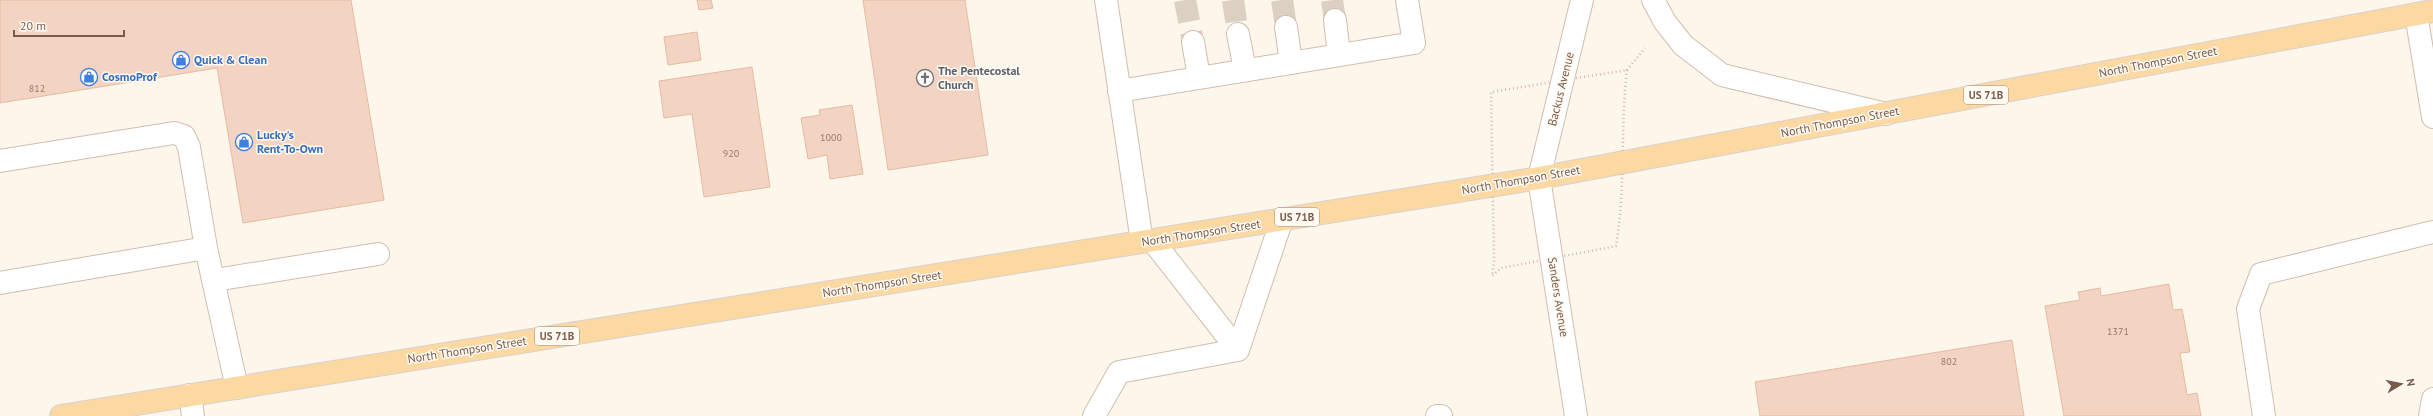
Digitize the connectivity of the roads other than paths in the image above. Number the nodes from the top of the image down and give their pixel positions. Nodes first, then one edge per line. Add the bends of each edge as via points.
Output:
1 (1106, 0) edge
2 (1407, 0) edge
3 (1582, 0) edge
4 (1653, 0) edge
5 (2424, 12) edge
6 (1335, 20) tunnel mouth
7 (1286, 27) tunnel mouth
8 (1238, 34) tunnel mouth
9 (1193, 42) tunnel mouth
10 (1339, 55) junction
11 (1291, 63) junction
12 (1245, 70) junction
13 (1199, 77) junction
14 (1119, 91) junction
15 (1886, 114) junction
16 (2433, 117) edge
17 (0, 161) edge
18 (1540, 178) junction
19 (1282, 219) junction
20 (2433, 232) edge
21 (1147, 241) junction
22 (206, 248) junction
23 (378, 254) dead end
24 (215, 280) junction
25 (0, 283) edge
26 (1238, 350) junction
27 (237, 388) junction
28 (2433, 399) edge
29 (191, 406) edge
30 (61, 416) edge
31 (1094, 416) edge
32 (1576, 416) edge
33 (2264, 416) edge
34 (2430, 416) edge

1 - 14 street
2 - 10 street via 1414,43
3 - 18 street, Backus Avenue
4 - 15 street via 1665,22 1683,45 1722,75
5 - 15 main road, North Thompson Street / US 71B
5 - 16 street
6 - 10 street
7 - 11 street
8 - 12 street
9 - 13 street
10 - 11 street
11 - 12 street
12 - 13 street
13 - 14 street
14 - 21 street
15 - 18 main road, North Thompson Street / US 71B
17 - 22 street via 174,133 184,136 189,147
18 - 19 main road, North Thompson Street / US 71B
18 - 32 street, Sanders Avenue
19 - 21 main road, North Thompson Street / US 71B
19 - 26 street
20 - 33 street via 2261,274 2248,309
21 - 26 street
21 - 27 main road, North Thompson Street / US 71B
22 - 24 street
22 - 25 street
23 - 24 street
24 - 27 street
26 - 31 street via 1119,372
27 - 29 main road, North Thompson Street / US 71B
28 - 34 street
29 - 30 main road, North Thompson Street / US 71B

